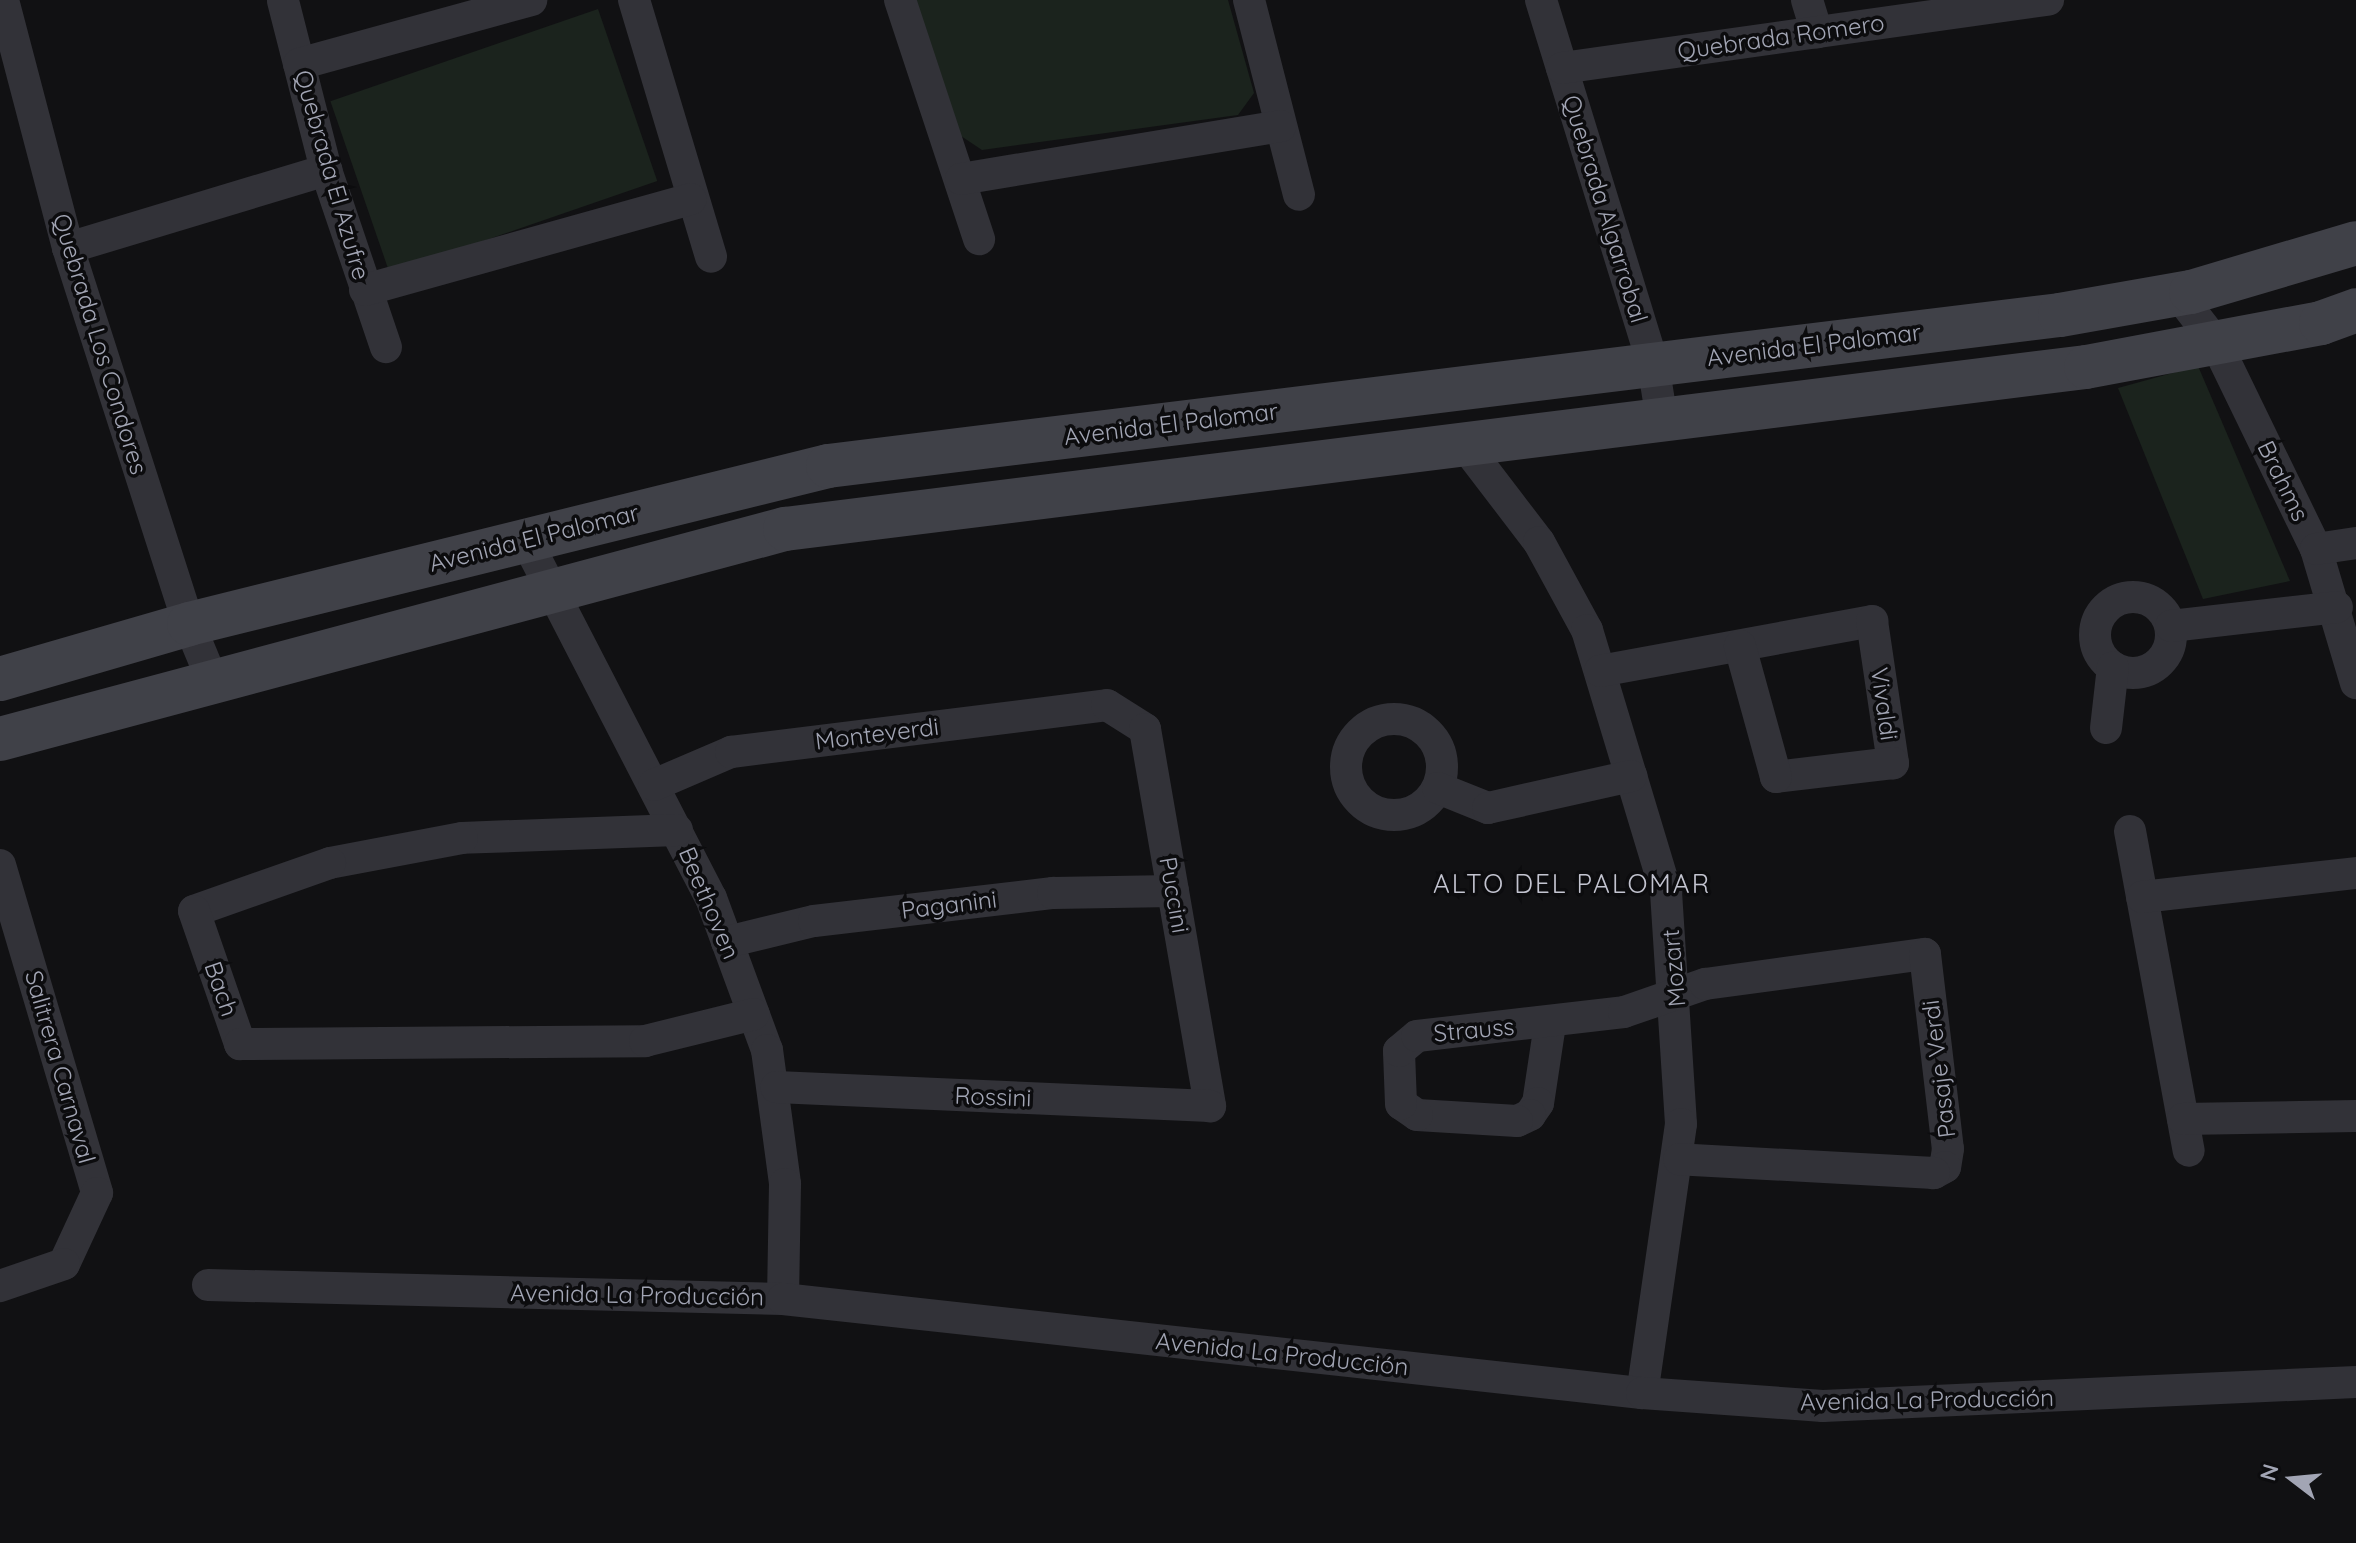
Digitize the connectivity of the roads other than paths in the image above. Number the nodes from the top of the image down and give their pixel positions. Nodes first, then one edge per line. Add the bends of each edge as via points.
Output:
1 (3, 0) edge
2 (531, 0) edge
3 (634, 0) edge
4 (900, 0) edge
5 (1541, 0) edge
6 (1807, 0) edge
7 (2048, 0) edge
8 (283, 1) edge
9 (1254, 1) edge
10 (1913, 9) edge
11 (1817, 32) junction
12 (299, 64) junction
13 (1562, 68) junction
14 (1281, 126) junction
15 (326, 170) junction
16 (961, 179) junction
17 (1299, 195) dead end
18 (691, 199) junction
19 (979, 239) dead end
20 (2356, 243) edge
21 (68, 248) junction
22 (711, 257) dead end
23 (365, 290) junction
24 (2178, 294) junction
25 (2356, 310) edge
26 (2216, 343) junction
27 (386, 347) dead end
28 (1653, 364) junction
29 (1662, 420) junction
30 (1464, 444) junction
31 (525, 538) junction
32 (2356, 543) edge
33 (2316, 549) junction
34 (554, 591) junction
35 (2337, 607) junction
36 (189, 624) junction
37 (2171, 626) junction
38 (1740, 646) junction
39 (2113, 667) junction
40 (1600, 671) junction
41 (0, 679) edge
42 (213, 682) junction
43 (2356, 683) edge
44 (1107, 705) joint
45 (2106, 728) dead end
46 (0, 739) edge
47 (1631, 776) junction
48 (654, 785) junction
49 (1438, 788) dead end
50 (677, 830) junction
51 (2130, 831) dead end
52 (0, 865) edge
53 (2356, 873) edge
54 (1173, 891) junction
55 (2142, 897) junction
56 (727, 942) junction
57 (1678, 995) junction
58 (754, 1014) junction
59 (1550, 1024) junction
60 (776, 1087) junction
61 (1210, 1106) joint
62 (2356, 1116) edge
63 (2183, 1119) junction
64 (2189, 1151) dead end
65 (1679, 1159) junction
66 (208, 1285) dead end
67 (0, 1286) edge
68 (783, 1299) junction
69 (2356, 1382) edge
70 (1642, 1393) junction

1 - 21 street, Quebrada Los Condores
2 - 12 street
3 - 18 street
4 - 16 street
5 - 13 street, Quebrada Algarrobal
6 - 11 street
7 - 10 street, Quebrada Romero
8 - 12 street, Quebrada El Azufre
9 - 14 street
10 - 11 street, Quebrada Romero
11 - 13 street, Quebrada Romero
12 - 15 street, Quebrada El Azufre
13 - 28 street, Quebrada Algarrobal
14 - 16 street
14 - 17 street
15 - 21 street
15 - 23 street, Quebrada El Azufre
16 - 19 street
18 - 22 street
18 - 23 street
20 - 24 street, Avenida El Palomar
21 - 36 street, Quebrada Los Condores
23 - 27 street, Quebrada El Azufre
24 - 26 street, Brahms
24 - 28 street, Avenida El Palomar via 2060,315
25 - 26 street
26 - 29 street via 2086,367
26 - 33 street, Brahms
28 - 29 street, Quebrada Algarrobal
28 - 31 street, Avenida El Palomar via 828,466
29 - 30 street
30 - 34 street via 785,529
30 - 40 street, Mozart via 1539,542 1587,630
31 - 34 street, Beethoven
31 - 36 street, Avenida El Palomar
32 - 33 street
33 - 35 street, Brahms
34 - 42 street
34 - 48 street, Beethoven
35 - 37 street
35 - 43 street, Brahms
36 - 41 street, Avenida El Palomar
36 - 42 street, Quebrada Los Condores
37 - 39 street via 2166,655 2155,666 2127,673
37 - 39 street via 2154,602 2125,597 2111,604 2101,615 2096,644
38 - 38 street, Vivaldi via 1776,777 1893,763 1872,621
38 - 40 street, Vivaldi
39 - 45 street
40 - 47 street, Mozart
42 - 46 street
44 - 48 street, Monteverdi via 731,752
44 - 54 street, Puccini via 1145,729
47 - 49 street via 1488,808
47 - 57 street, Mozart via 1666,892
48 - 50 street, Beethoven
50 - 56 street, Beethoven
50 - 58 street, Bach via 462,838 330,863 194,911 240,1044 645,1041
51 - 55 street
52 - 67 street, Salitrera Carnaval via 97,1193 64,1264
53 - 55 street
54 - 56 street, Paganini via 1053,893 814,921
54 - 61 street, Puccini
55 - 63 street
56 - 58 street, Beethoven
57 - 59 street, Strauss
57 - 65 street, Mozart
57 - 65 street, Pasaje Verdi via 1705,984 1925,954 1948,1149 1945,1167 1934,1173
58 - 60 street, Beethoven
59 - 59 street, Strauss via 1538,1103 1530,1115 1517,1121 1417,1115 1401,1104 1399,1051 1417,1036
60 - 61 street, Rossini
60 - 68 street, Beethoven via 785,1184
62 - 63 street
63 - 64 street
65 - 70 street, Mozart
66 - 68 street, Avenida La Producción
68 - 70 street, Avenida La Producción
69 - 70 street, Avenida La Producción via 1919,1405

